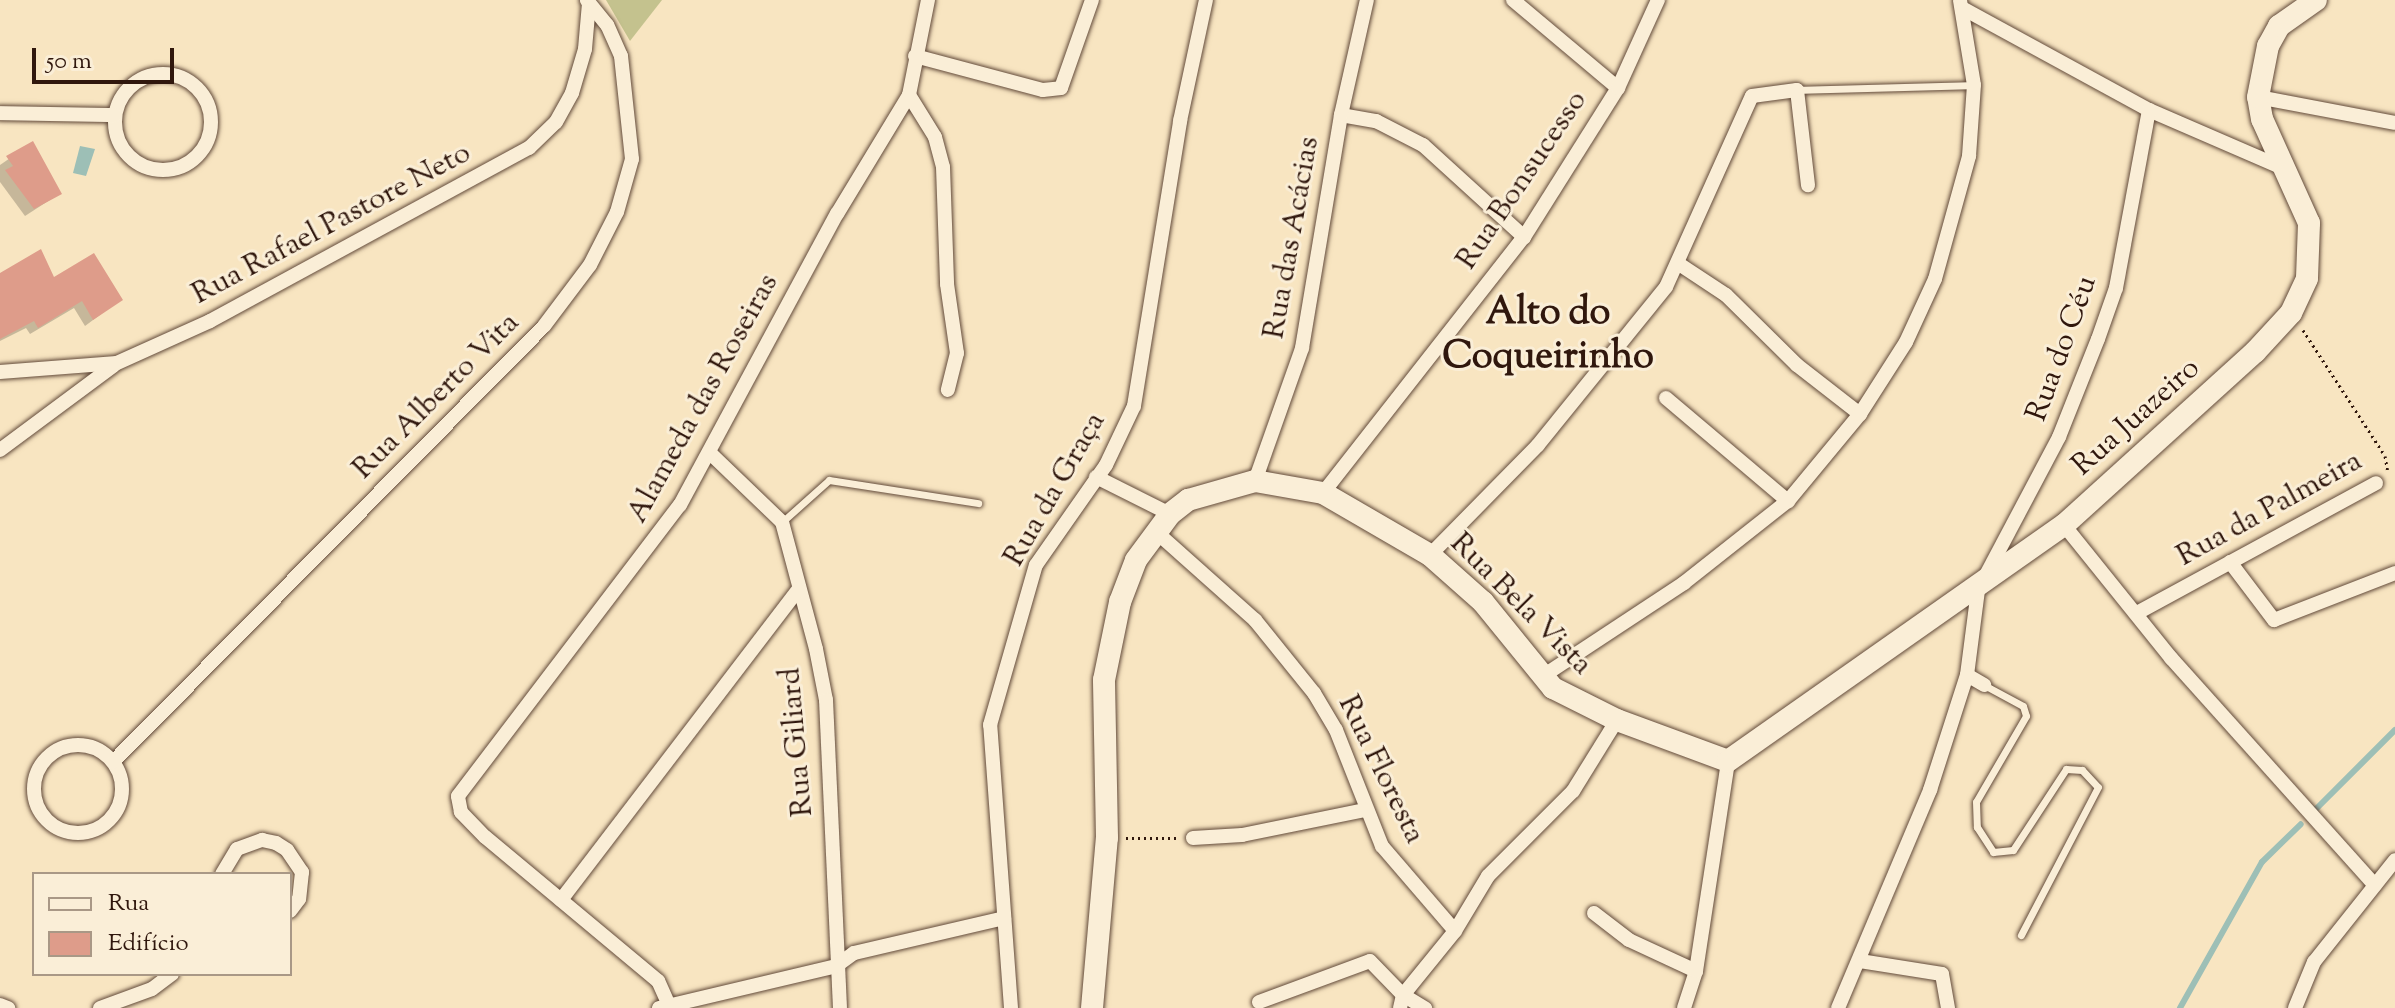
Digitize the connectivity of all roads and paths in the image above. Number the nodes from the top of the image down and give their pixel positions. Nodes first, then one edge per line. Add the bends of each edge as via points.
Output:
1 (928, 0) edge
2 (1092, 0) edge
3 (1206, 0) edge
4 (1367, 0) edge
5 (1513, 0) edge
6 (1658, 0) edge
7 (2316, 0) edge
8 (588, 2) edge
9 (1961, 4) edge
10 (915, 56) junction
11 (1974, 85) junction
12 (1618, 88) junction
13 (1797, 90) junction
14 (909, 95) junction
15 (2258, 97) junction
16 (2149, 110) junction
17 (0, 113) edge
18 (115, 115) junction
19 (1341, 115) junction
20 (2395, 123) edge
21 (2283, 168) junction
22 (1808, 185) dead end
23 (1524, 237) junction
24 (1679, 264) junction
25 (2291, 313) junction
26 (117, 363) junction
27 (0, 372) edge
28 (948, 390) dead end
29 (1666, 398) dead end
30 (1860, 414) junction
31 (0, 450) edge
32 (710, 453) junction
33 (1096, 477) junction
34 (1255, 481) junction
35 (2376, 483) joint
36 (1323, 493) junction
37 (1788, 501) junction
38 (978, 503) dead end
39 (782, 522) junction
40 (1163, 522) junction
41 (2064, 525) junction
42 (1430, 555) junction
43 (2230, 562) junction
44 (2395, 573) edge
45 (798, 590) junction
46 (1978, 590) junction
47 (2137, 613) junction
48 (1967, 675) junction
49 (1543, 676) junction
50 (1984, 685) joint
51 (1617, 720) junction
52 (1728, 761) junction
53 (113, 762) junction
54 (1365, 810) junction
55 (1107, 838) junction
56 (1193, 838) joint
57 (2395, 860) edge
58 (223, 872) edge
59 (2375, 885) junction
60 (561, 900) junction
61 (292, 908) edge
62 (1594, 913) dead end
63 (1004, 918) junction
64 (1455, 931) junction
65 (2021, 935) dead end
66 (1860, 961) junction
67 (836, 966) junction
68 (1696, 971) junction
69 (169, 976) edge
70 (1259, 1002) dead end
71 (1401, 1002) edge
72 (0, 1005) edge
73 (663, 1005) edge
74 (8, 1008) edge
75 (100, 1008) edge
76 (840, 1008) edge
77 (1011, 1008) edge
78 (1092, 1008) edge
79 (1425, 1008) edge
80 (1684, 1008) edge
81 (1838, 1008) edge
82 (1948, 1008) edge
83 (2295, 1008) edge

1 - 10 street, Alameda das Roseiras
2 - 10 street via 1061,88 1043,90
3 - 33 street, Rua da Graça via 1180,121 1134,406
4 - 19 street, Rua das Acácias
5 - 12 street
6 - 12 street, Rua Bonsucesso
7 - 15 main road via 2279,26 2268,46
8 - 26 street, Rua Rafael Pastore Neto via 585,49 572,93 556,122 529,148 210,321
8 - 53 street, Rua Alberto Vita via 607,25 621,56 632,159 617,212 590,265 544,326
9 - 11 street
9 - 16 street
10 - 14 street, Alameda das Roseiras
11 - 13 lane
11 - 30 street via 1969,156 1935,279 1906,342
12 - 23 street, Rua Bonsucesso
13 - 22 street
13 - 24 street via 1760,92 1748,101
14 - 28 street via 935,137 943,167 947,284 957,353
14 - 32 street, Alameda das Roseiras via 837,214
15 - 20 street
15 - 21 main road, Rua Juazeiro
16 - 21 street
16 - 46 street, Rua do Céu via 2116,288 2098,339 2059,437
17 - 18 street
18 - 18 street via 121,146 152,168 176,169 190,162 209,136 208,105 200,91 173,74 157,73 129,87
19 - 23 street via 1376,121 1423,145
19 - 34 street, Rua das Acácias via 1302,348
21 - 25 main road, Rua Juazeiro via 2300,196 2311,246 2307,278
23 - 36 street, Rua Bonsucesso
24 - 30 street via 1726,295 1797,365
24 - 42 street via 1538,445
25 - 35 path, Rua da Palmeira via 2385,456 2390,469
25 - 41 main road, Rua Juazeiro
26 - 27 street, Rua Rafael Pastore Neto
26 - 31 street
29 - 37 street
30 - 37 street
32 - 39 street
32 - 60 street, Alameda das Roseiras via 621,588 461,790 461,812
33 - 40 street, Rua Floresta
33 - 63 street, Rua da Graça via 1036,565 990,725
34 - 36 main road, Rua Bela Vista
34 - 40 main road, Rua Bela Vista via 1188,500
35 - 43 street, Rua da Palmeira
36 - 42 main road, Rua Bela Vista
37 - 49 street via 1684,583
38 - 39 lane via 829,480
39 - 45 street, Rua Giliard
40 - 54 street, Rua Floresta via 1291,663 1336,730
40 - 55 main road via 1120,602 1104,680
41 - 46 main road, Rua Juazeiro
41 - 47 street
42 - 49 main road, Rua Bela Vista via 1483,602
43 - 44 street via 2274,620
43 - 47 street, Rua da Palmeira
45 - 60 street
45 - 67 street, Rua Giliard via 826,700
46 - 48 street
46 - 52 main road, Rua Juazeiro
47 - 59 street via 2285,790
48 - 50 street
48 - 66 street via 1930,790 1881,899
49 - 51 main road, Rua Bela Vista via 1572,700
50 - 65 lane via 2023,706 2026,716 1976,802 1977,827 1993,852 2013,850 2066,769 2082,770 2098,787
51 - 52 main road, Rua Bela Vista
51 - 64 street via 1573,791 1488,876
52 - 68 street
53 - 53 street via 102,752 74,745 48,757 35,782 40,811 49,822 76,833 90,832 114,816 123,789
54 - 56 street via 1242,835
54 - 64 street, Rua Floresta via 1404,875
55 - 56 path
55 - 78 main road
57 - 59 street
58 - 61 street via 237,849 262,840 276,843 302,872 299,899
59 - 83 street via 2314,962
60 - 73 street via 658,981
62 - 68 street via 1629,940
63 - 67 street via 854,953
63 - 77 street, Rua da Graça
64 - 71 street
66 - 81 street
66 - 82 street via 1936,972 1948,988
67 - 73 street
67 - 76 street, Rua Giliard
68 - 80 street
69 - 75 street via 152,989
70 - 71 street via 1370,961
71 - 79 street
72 - 74 street

